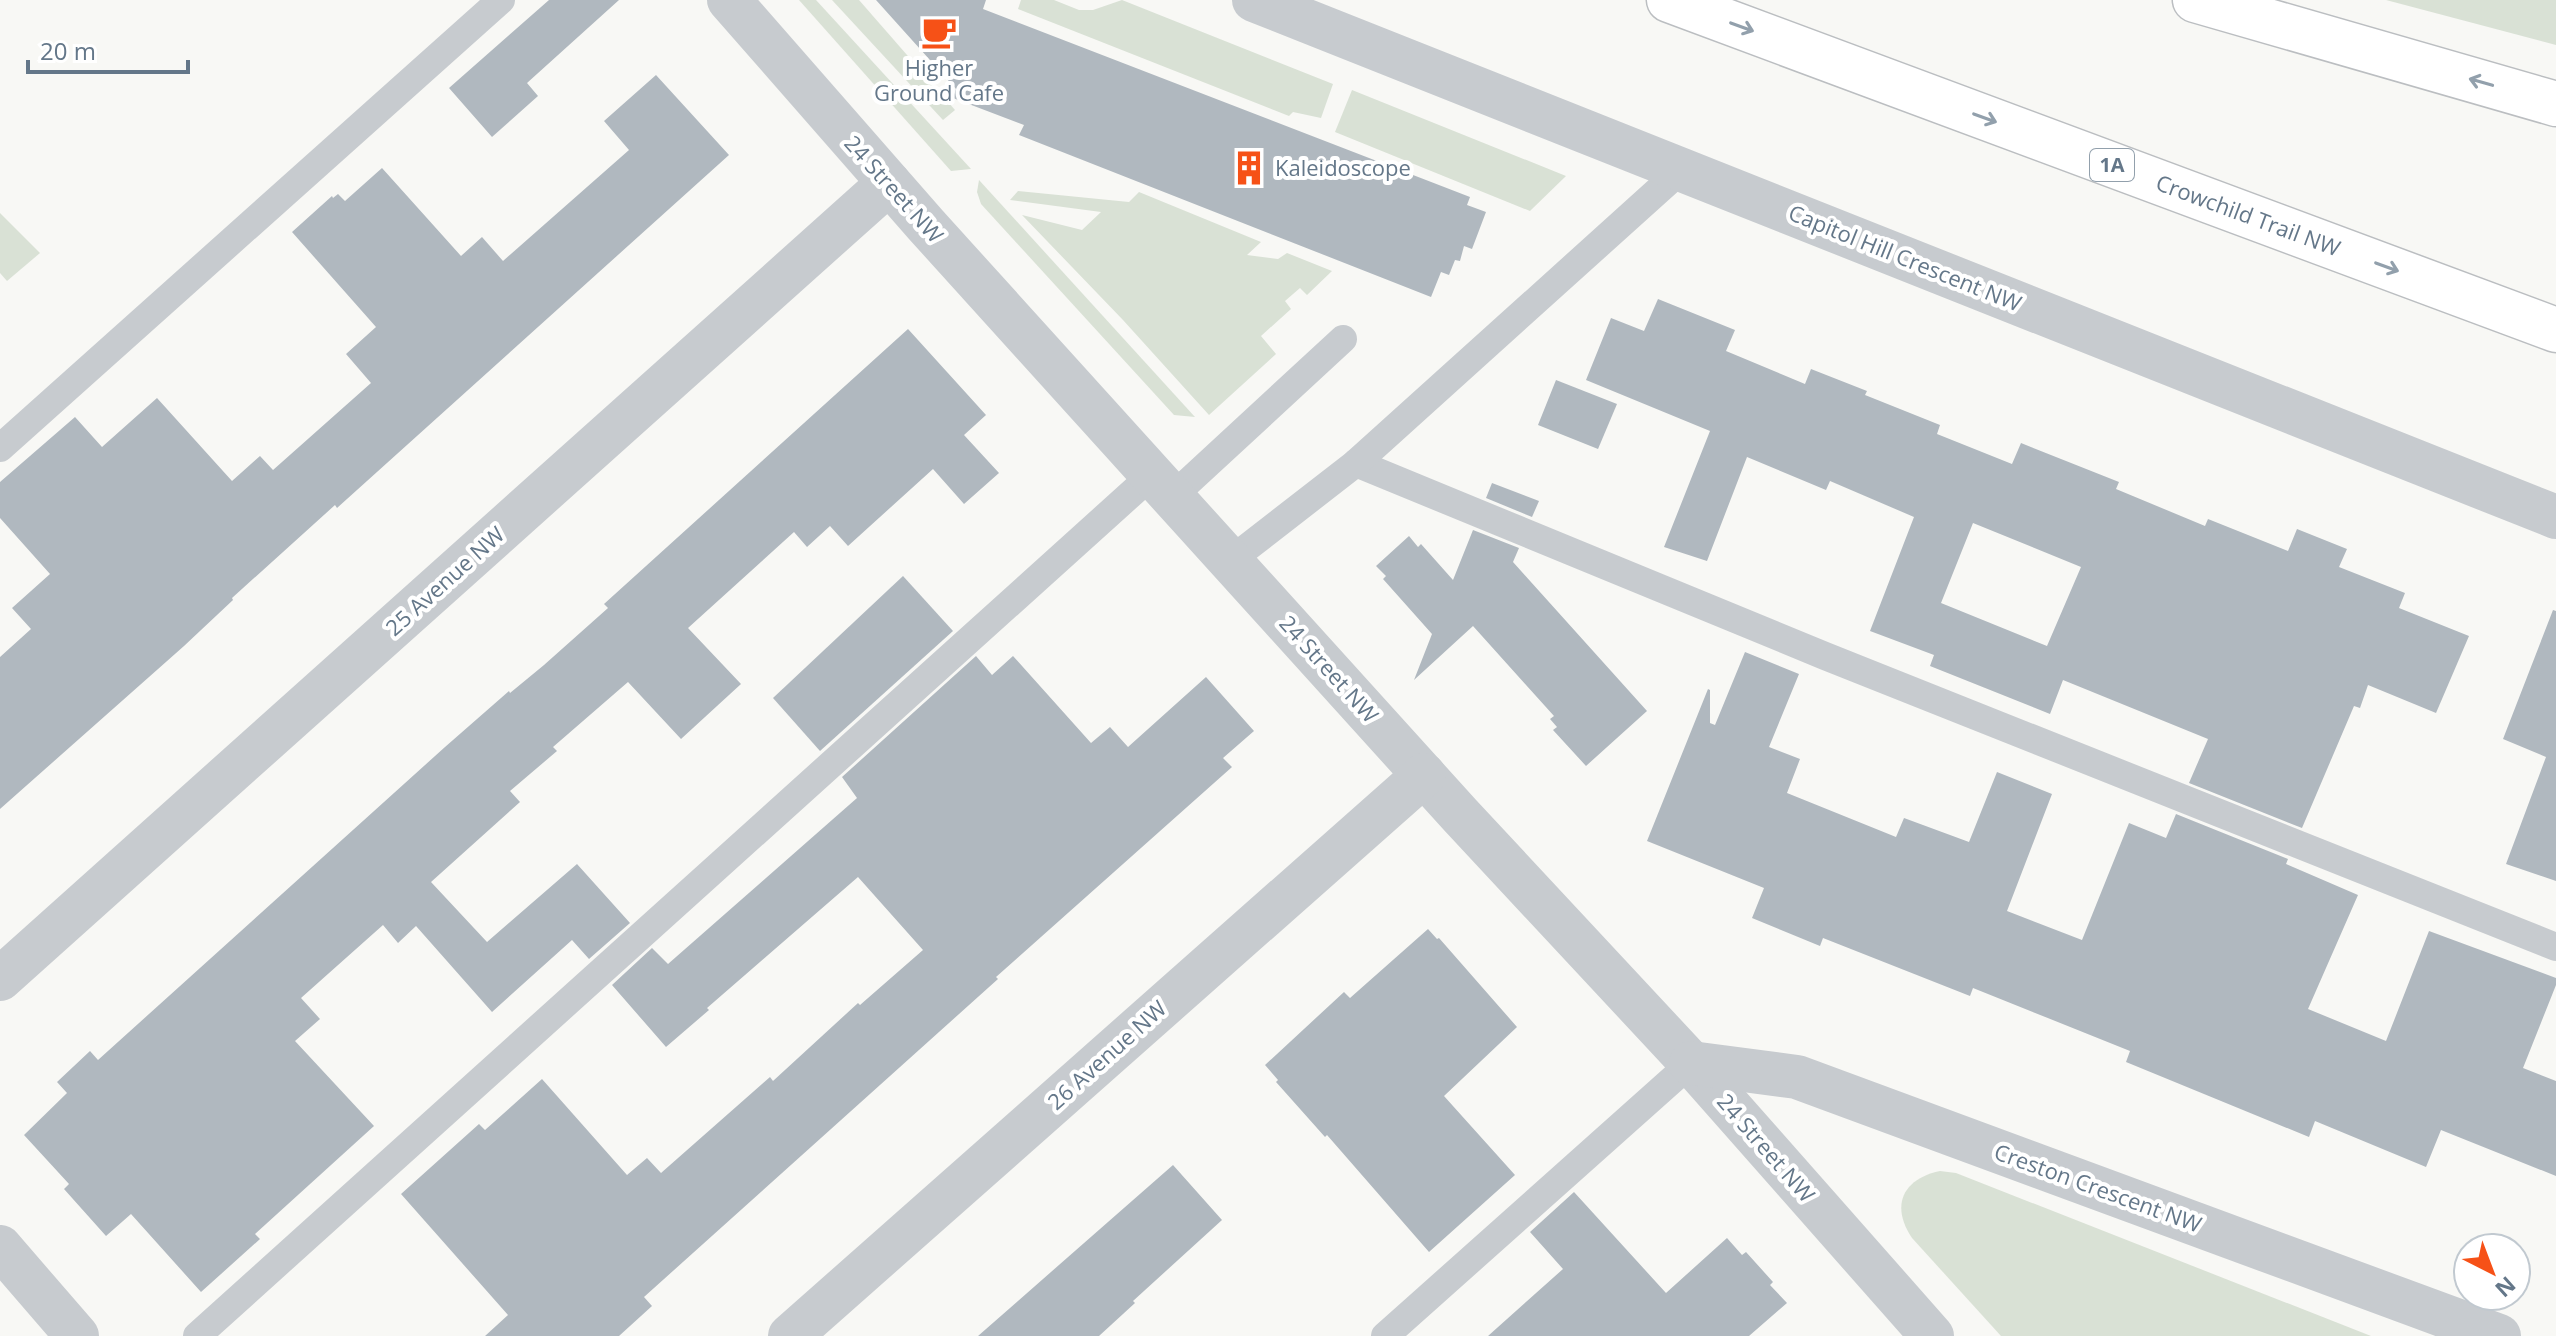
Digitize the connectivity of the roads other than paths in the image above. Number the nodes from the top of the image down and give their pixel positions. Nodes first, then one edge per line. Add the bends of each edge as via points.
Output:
1 (501, 0) edge
2 (729, 0) edge
3 (1254, 0) edge
4 (1669, 0) edge
5 (2195, 0) edge
6 (2556, 104) edge
7 (1682, 169) junction
8 (889, 183) junction
9 (2556, 330) edge
10 (1343, 339) dead end
11 (0, 448) edge
12 (1356, 463) junction
13 (1163, 485) junction
14 (2556, 517) edge
15 (1231, 560) junction
16 (1424, 775) junction
17 (2556, 947) edge
18 (0, 979) edge
19 (1691, 1063) junction
20 (0, 1247) edge
21 (77, 1336) edge
22 (197, 1336) edge
23 (790, 1336) edge
24 (1385, 1336) edge
25 (1932, 1336) edge
26 (2499, 1336) edge

1 - 11 lane
2 - 8 street, 24 Street NW
3 - 7 street, Capitol Hill Crescent NW
4 -> 9 highway, Crowchild Trail NW / 1A
6 -> 5 highway
7 - 12 lane
7 - 14 street, Capitol Hill Crescent NW
8 - 13 street, 24 Street NW
8 - 18 street, 25 Avenue NW
10 - 13 lane
12 - 15 lane
12 - 17 lane
13 - 15 street, 24 Street NW
13 - 22 lane
15 - 16 street, 24 Street NW
16 - 19 street, 24 Street NW
16 - 23 street, 26 Avenue NW
19 - 24 lane
19 - 25 street, 24 Street NW
19 - 26 street, Creston Crescent NW via 1797,1077
20 - 21 street

